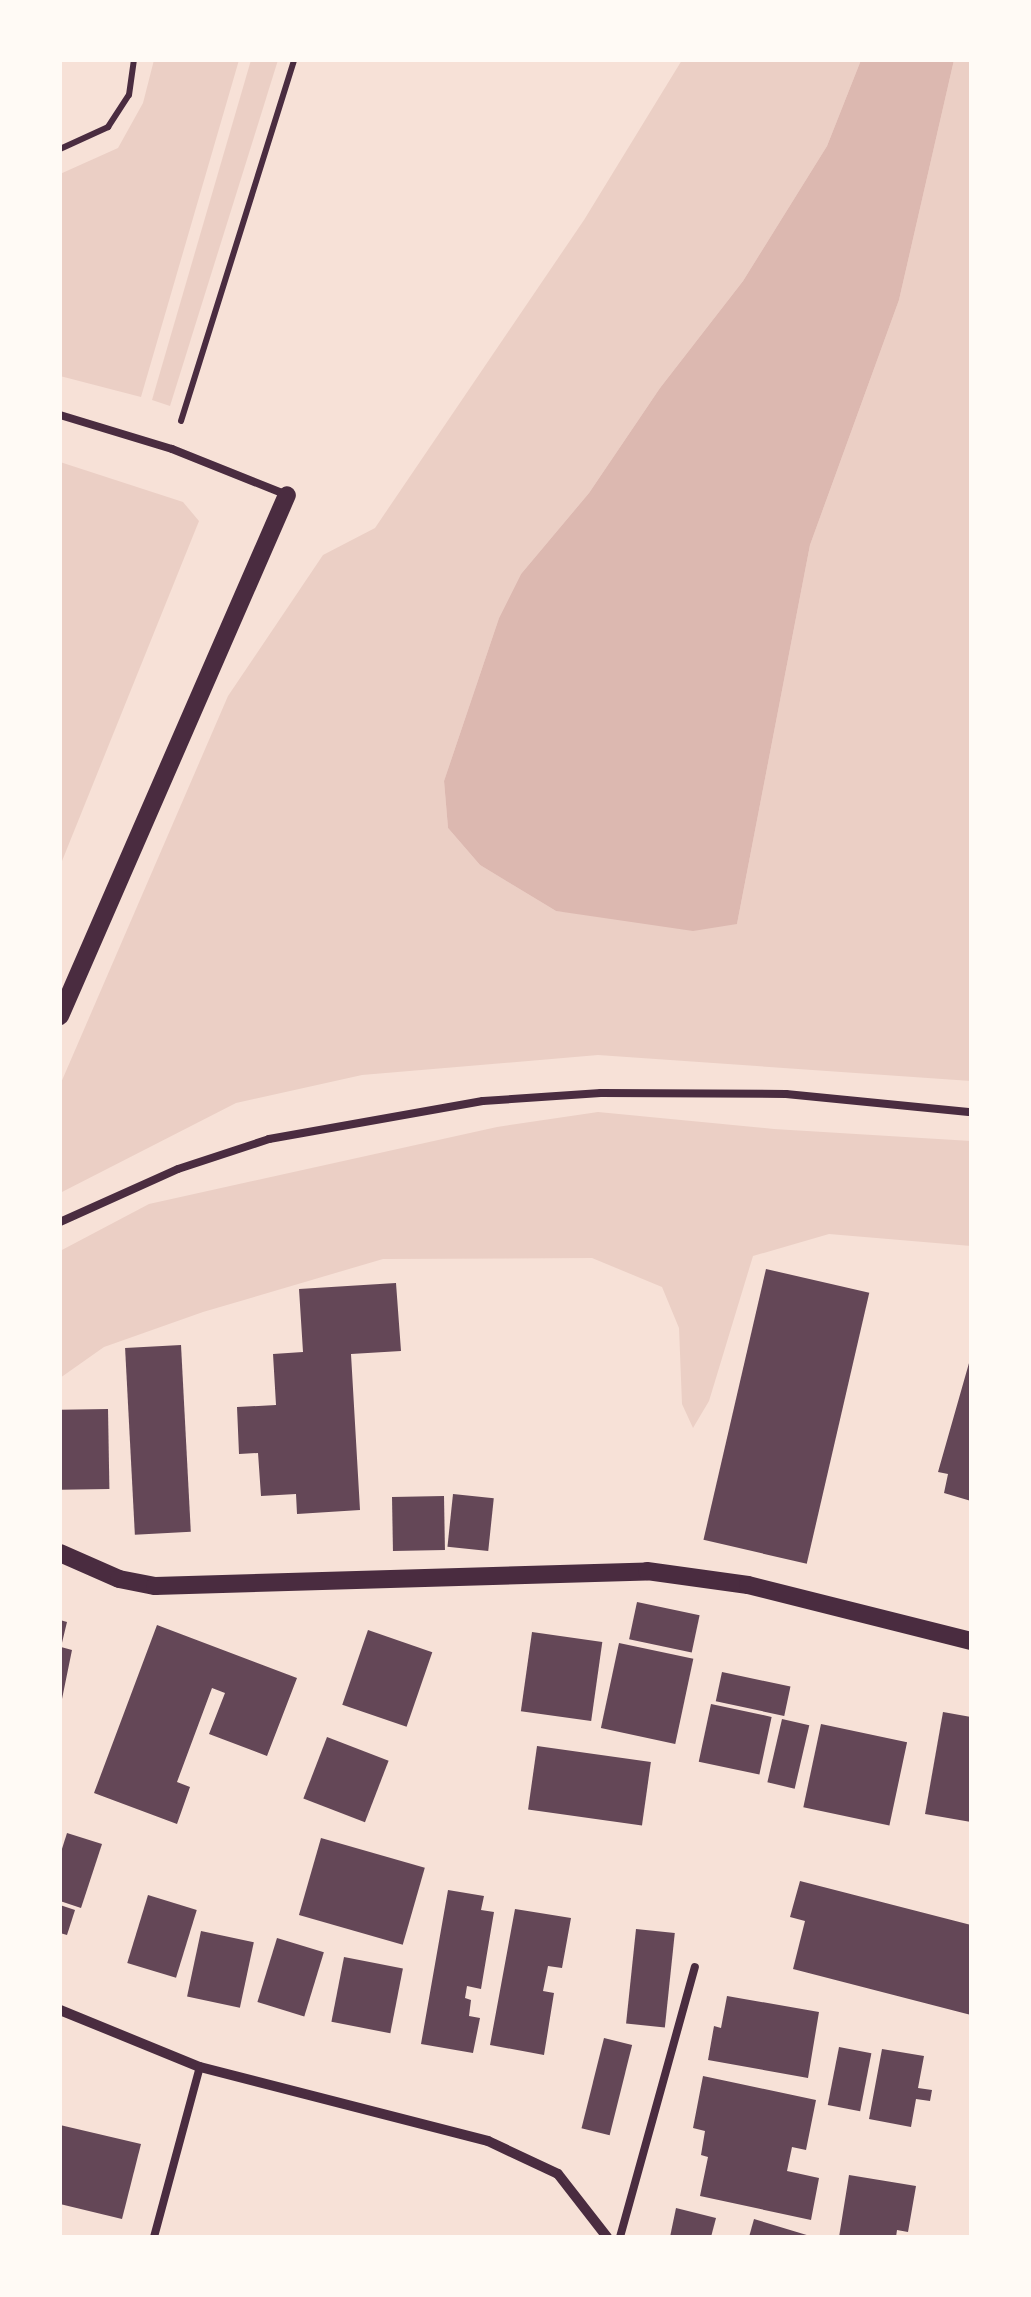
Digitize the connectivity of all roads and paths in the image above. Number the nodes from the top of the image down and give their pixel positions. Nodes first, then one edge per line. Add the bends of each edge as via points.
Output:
1 (134, 60) edge
2 (294, 60) edge
3 (60, 149) edge
4 (60, 415) edge
5 (181, 422) dead end
6 (287, 494) joint
7 (60, 1016) edge
8 (971, 1112) edge
9 (60, 1222) edge
10 (60, 1553) edge
11 (971, 1641) edge
12 (695, 1968) dead end
13 (60, 2010) edge
14 (200, 2066) junction
15 (154, 2237) edge
16 (606, 2237) edge
17 (620, 2237) edge

1 - 3 path via 129,96 108,127
2 - 5 path
4 - 6 lane
6 - 7 street
8 - 9 lane via 786,1094 601,1092 483,1101 269,1139
10 - 11 street via 118,1579 155,1586 648,1571 748,1585
12 - 17 lane
13 - 14 street
14 - 15 lane
14 - 16 street via 488,2140 558,2174

